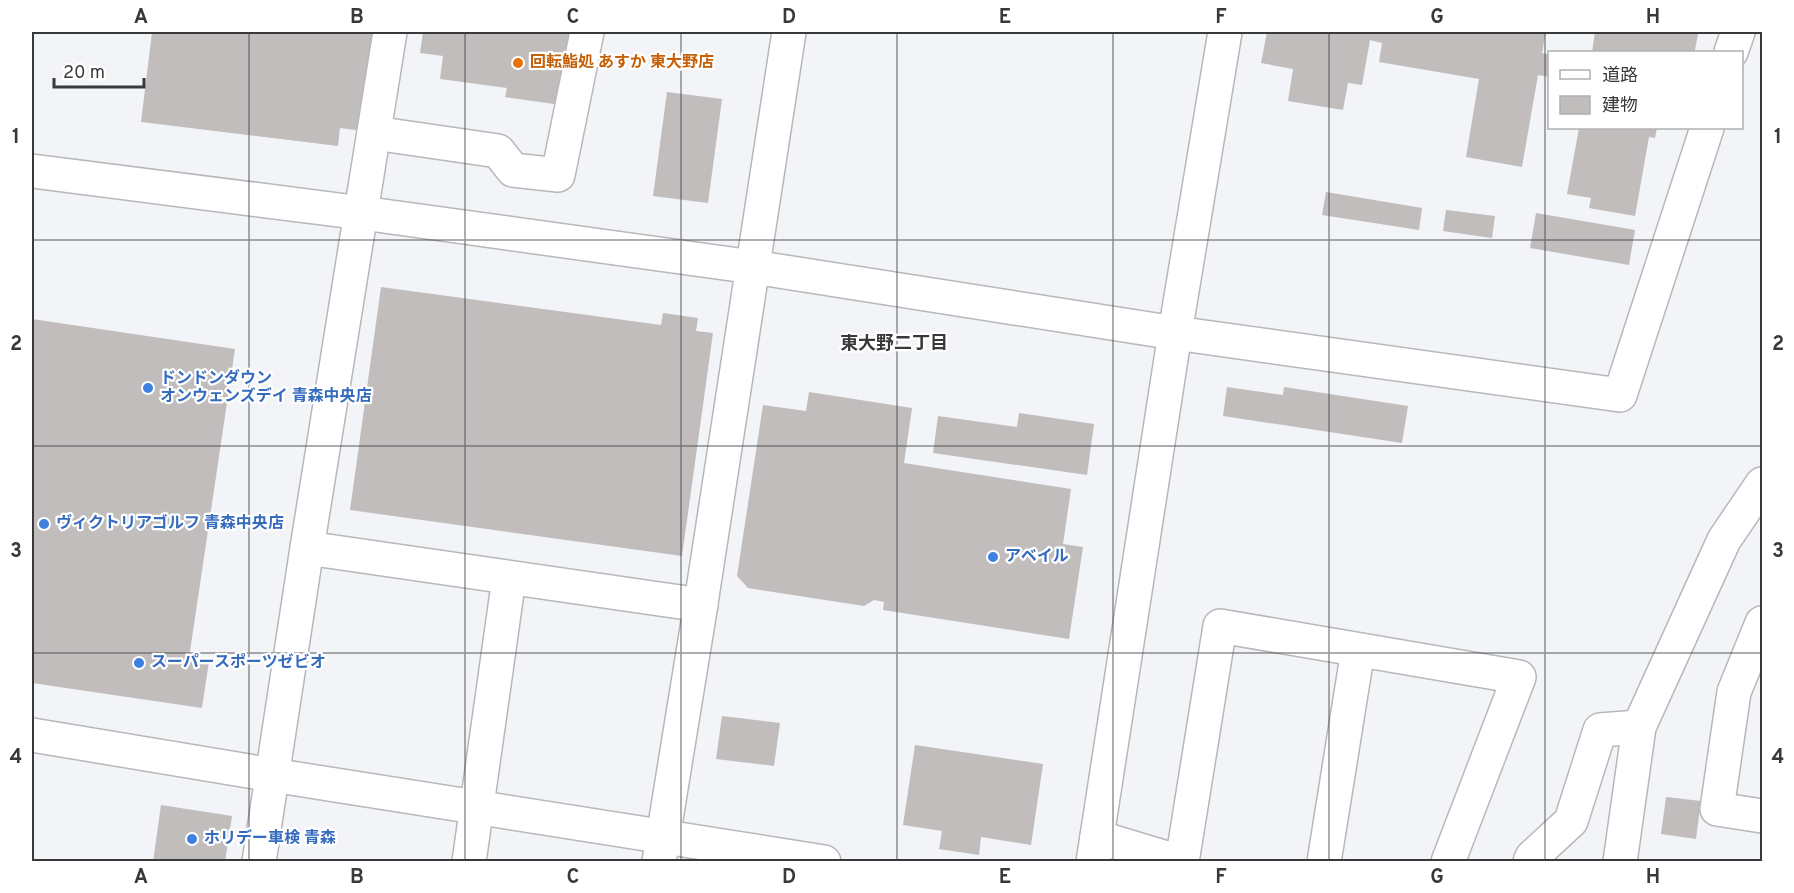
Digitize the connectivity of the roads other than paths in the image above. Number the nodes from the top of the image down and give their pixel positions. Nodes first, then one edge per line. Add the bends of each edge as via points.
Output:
1 (390, 32) edge
2 (587, 32) edge
3 (789, 32) edge
4 (1225, 32) edge
5 (1738, 32) edge
6 (1731, 51) edge
7 (1707, 129) edge
8 (374, 134) junction
9 (32, 171) edge
10 (362, 213) junction
11 (753, 267) junction
12 (1175, 333) junction
13 (1762, 484) edge
14 (307, 548) junction
15 (509, 578) junction
16 (700, 605) junction
17 (1762, 623) edge
18 (1358, 650) junction
19 (1639, 727) junction
20 (32, 735) edge
21 (272, 776) junction
22 (476, 807) junction
23 (1762, 816) edge
24 (661, 849) edge
25 (1095, 849) edge
26 (259, 861) edge
27 (469, 861) edge
28 (824, 861) edge
29 (1181, 861) edge
30 (1324, 861) edge
31 (1448, 861) edge
32 (1530, 861) edge
33 (1620, 861) edge

1 - 8 street
2 - 8 street via 558,175 513,170 498,151
3 - 11 street
4 - 12 street
5 - 6 street
7 - 12 street via 1620,395
8 - 10 street
9 - 10 street
10 - 11 street
10 - 14 street
11 - 12 street
11 - 16 street
12 - 25 street
13 - 19 street via 1724,540
14 - 15 street
14 - 21 street
15 - 16 street
15 - 22 street
16 - 24 street
17 - 23 street via 1734,692 1717,809
18 - 29 street via 1220,627
18 - 30 street
18 - 31 street via 1518,677
19 - 32 street via 1600,730 1572,821
19 - 33 street
20 - 21 street
21 - 22 street
21 - 26 street
22 - 24 street
22 - 27 street
24 - 28 street
25 - 29 street

